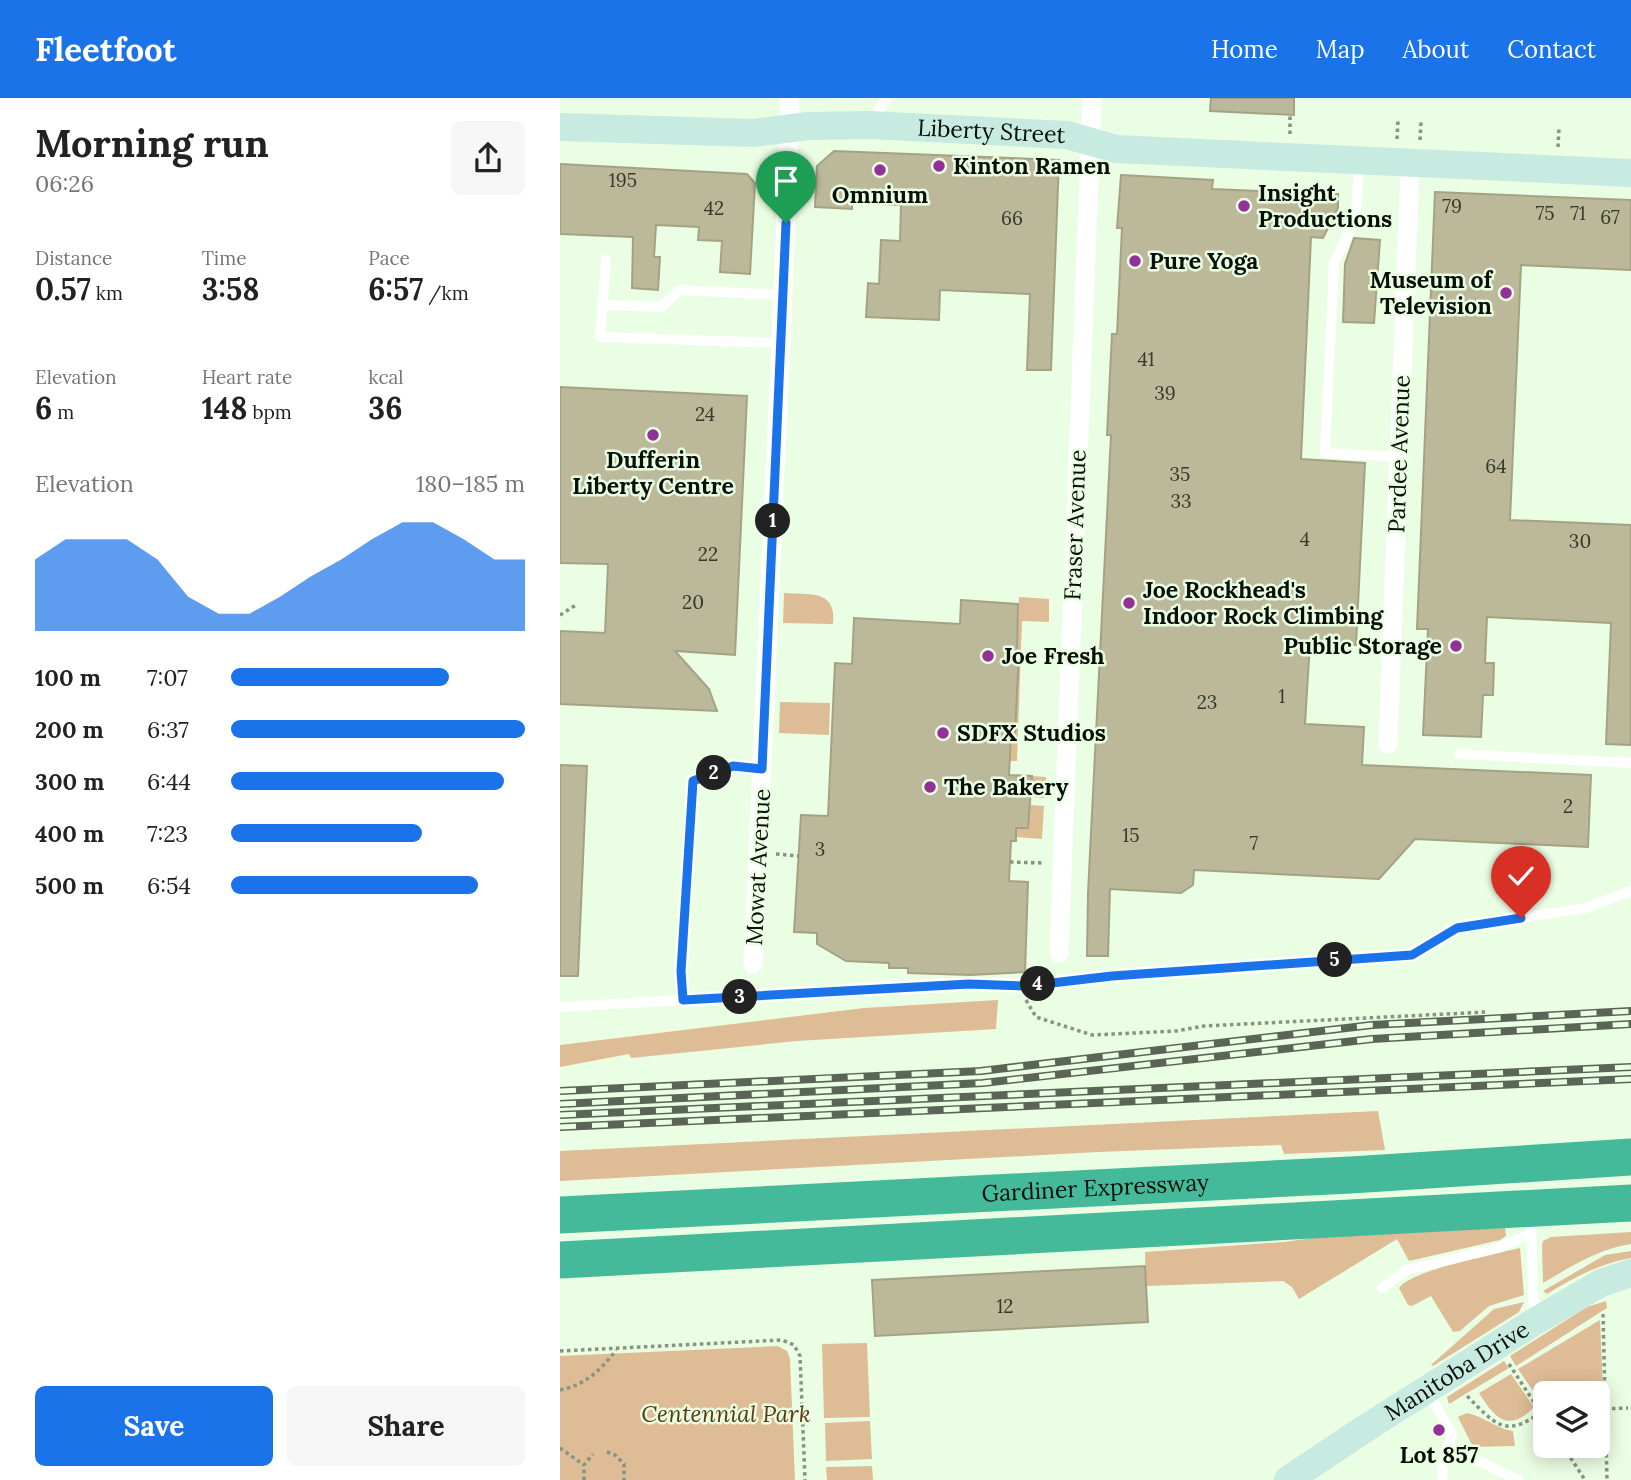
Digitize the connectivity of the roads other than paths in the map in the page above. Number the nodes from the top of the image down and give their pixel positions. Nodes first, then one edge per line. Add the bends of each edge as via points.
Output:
1 (790, 98) edge
2 (887, 98) edge
3 (1092, 98) edge
4 (870, 125) junction
5 (560, 127) edge
6 (789, 128) junction
7 (1090, 141) junction
8 (1409, 152) junction
9 (1359, 161) junction
10 (1631, 173) edge
11 (606, 260) dead end
12 (783, 295) junction
13 (603, 305) junction
14 (781, 343) junction
15 (1399, 457) junction
16 (1388, 744) dead end
17 (1459, 754) dead end
18 (1631, 763) edge
19 (762, 769) junction
20 (1631, 891) edge
21 (1059, 953) dead end
22 (753, 964) dead end
23 (683, 1000) junction
24 (560, 1007) edge
25 (1631, 1157) edge
26 (1631, 1203) edge
27 (1530, 1214) dead end
28 (560, 1215) edge
29 (1531, 1234) junction
30 (560, 1260) edge
31 (1631, 1273) edge
32 (1382, 1287) dead end
33 (1534, 1322) junction
34 (1426, 1389) junction
35 (1448, 1446) junction
36 (1491, 1467) junction
37 (1288, 1480) edge
38 (1442, 1480) edge
39 (1491, 1480) edge
40 (1518, 1480) edge

1 - 6 street, Mowat Avenue
2 - 4 lane
3 - 7 street, Fraser Avenue
4 - 6 street, Liberty Street
4 - 7 street, Liberty Street via 1067,135
5 - 6 street, Liberty Street via 752,134
6 - 12 street, Mowat Avenue
7 - 9 street, Liberty Street via 1116,149
7 - 21 street, Fraser Avenue
8 - 9 street, Liberty Street
8 - 10 street, Liberty Street
8 - 15 street, Pardee Avenue
9 - 15 lane via 1356,218 1334,263 1325,453
11 - 13 lane
12 - 13 lane via 680,290 661,307
12 - 14 street, Mowat Avenue
13 - 14 lane via 600,337
14 - 19 street, Mowat Avenue
15 - 16 street, Pardee Avenue
17 - 18 lane
19 - 22 street, Mowat Avenue
19 - 23 lane via 733,766 693,781
20 - 23 lane via 1586,908 1457,928 1412,955 1026,986 969,984
23 - 24 lane
25 - 28 highway, Gardiner Expressway
26 - 30 highway, Gardiner Expressway
27 - 29 lane
29 - 32 lane via 1498,1248 1407,1270
29 - 33 lane
31 - 33 street, Manitoba Drive via 1601,1283
33 - 34 street, Manitoba Drive
34 - 35 lane via 1452,1434
34 - 37 street, Manitoba Drive
35 - 36 lane
35 - 38 lane
36 - 39 lane
36 - 40 lane

